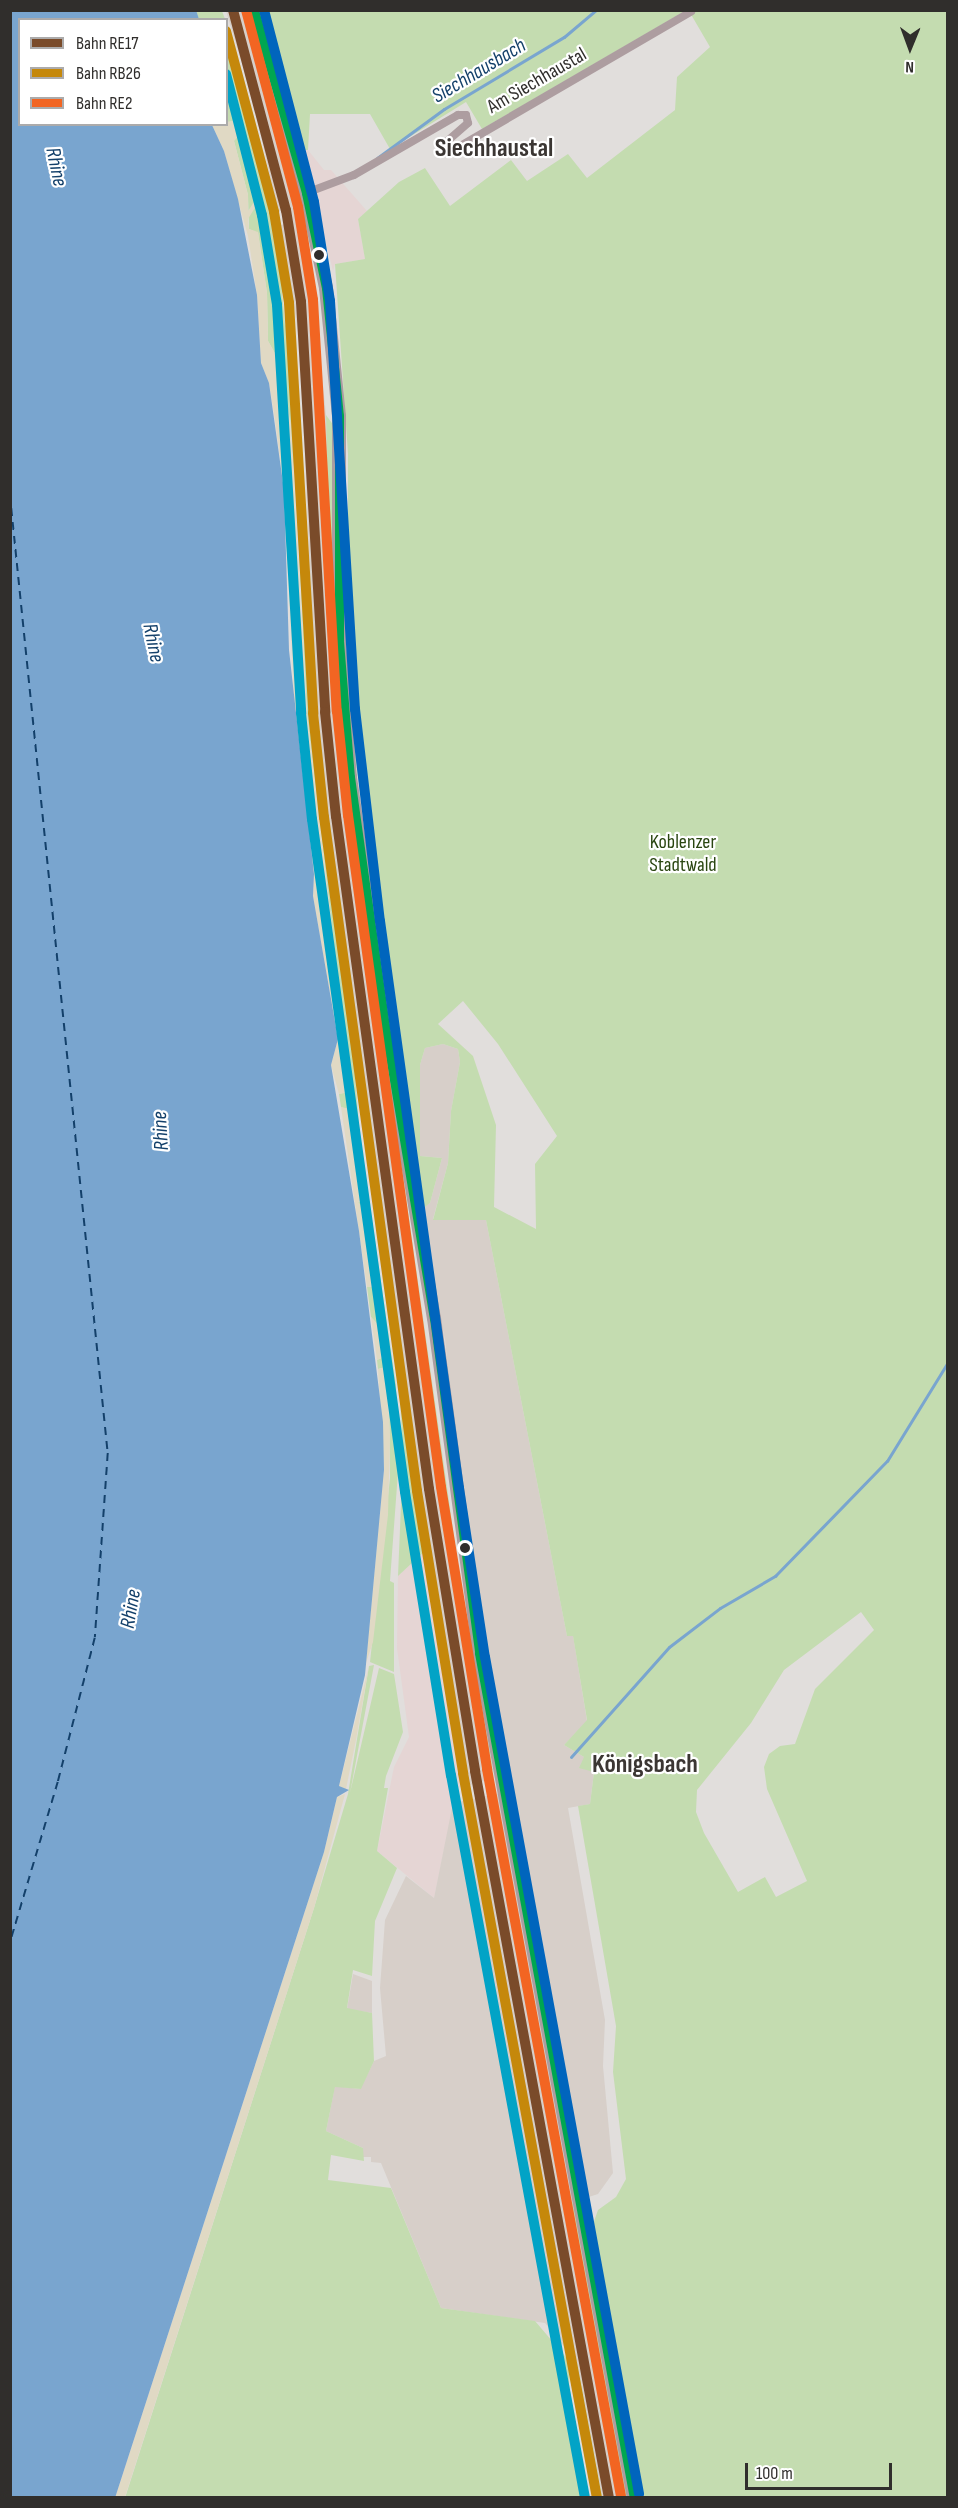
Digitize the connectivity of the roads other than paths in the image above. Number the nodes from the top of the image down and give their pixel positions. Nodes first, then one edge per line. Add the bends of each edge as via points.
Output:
1 (255, 10) edge
2 (691, 12) edge
3 (306, 193) junction
4 (634, 2498) edge

1 - 3 main road
2 - 3 street, Am Siechhaustal via 450,152 446,153 443,145 468,123 466,115 458,115 354,175
3 - 4 main road via 326,288 339,416 339,641 349,766 479,1653

